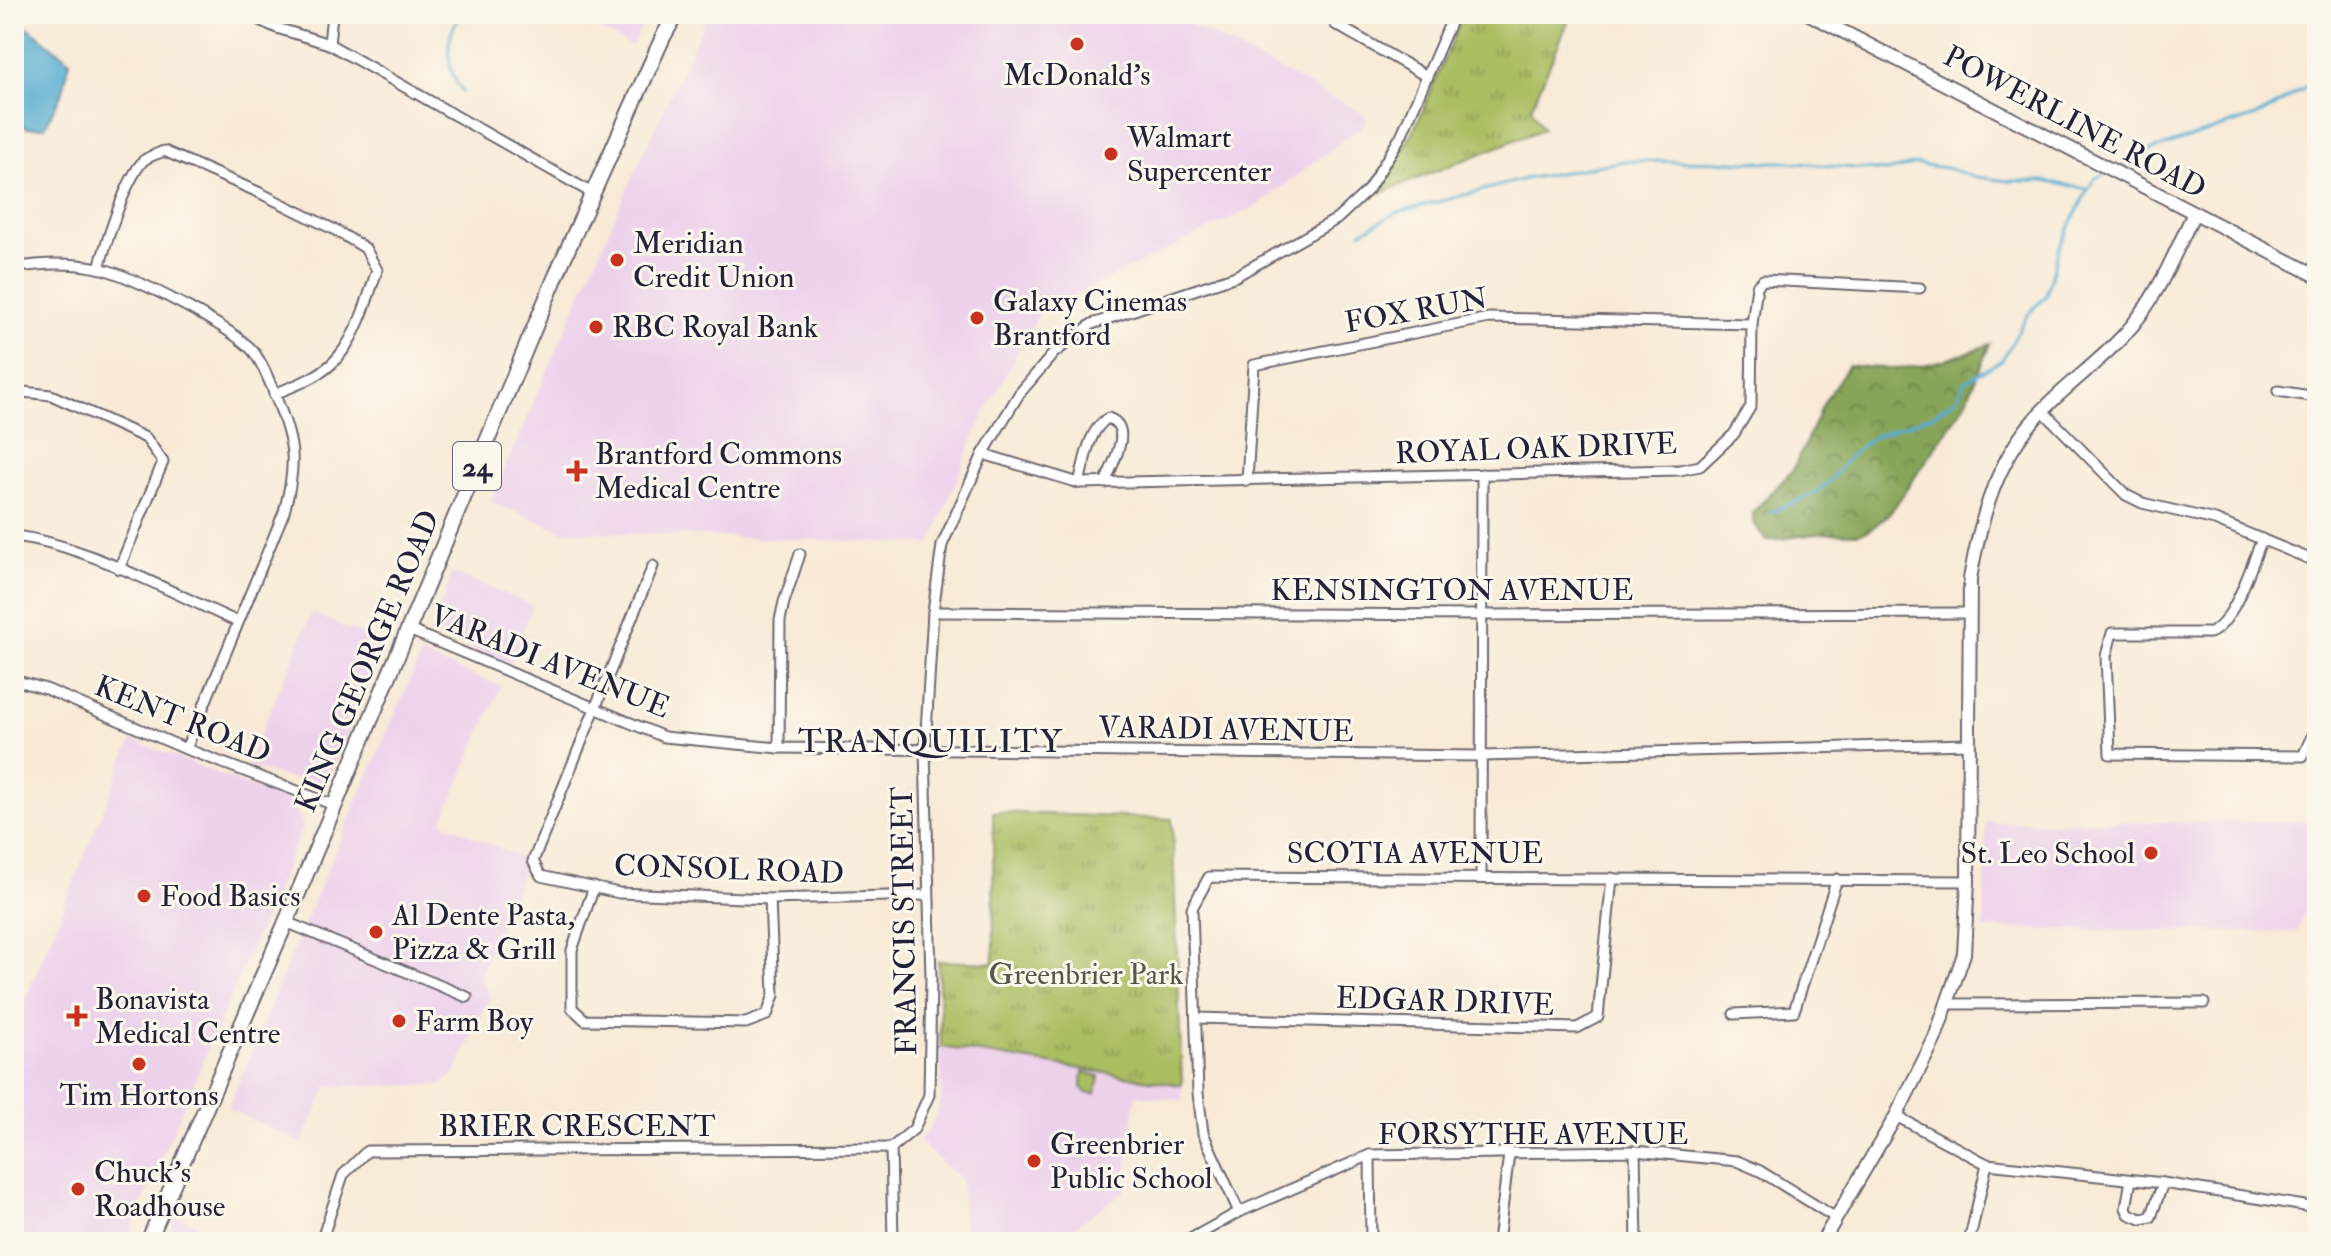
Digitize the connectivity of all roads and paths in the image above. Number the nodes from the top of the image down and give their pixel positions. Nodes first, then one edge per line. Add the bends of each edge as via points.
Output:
1 (246, 14) edge
2 (332, 14) edge
3 (676, 14) edge
4 (1336, 14) edge
5 (1454, 14) edge
6 (1809, 14) edge
7 (329, 44) junction
8 (1428, 77) junction
9 (592, 193) junction
10 (2194, 213) junction
11 (14, 268) edge
12 (99, 268) junction
13 (2317, 276) edge
14 (1920, 288) dead end
15 (1752, 324) junction
16 (14, 391) edge
17 (2278, 391) dead end
18 (274, 394) junction
19 (2317, 399) edge
20 (2042, 410) junction
21 (983, 454) junction
22 (1482, 474) junction
23 (1247, 481) junction
24 (1079, 483) junction
25 (1105, 483) junction
26 (14, 536) edge
27 (2262, 539) junction
28 (800, 554) dead end
29 (2317, 562) edge
30 (653, 566) dead end
31 (119, 569) junction
32 (933, 612) junction
33 (1970, 613) junction
34 (1481, 615) junction
35 (238, 622) junction
36 (409, 630) junction
37 (14, 680) edge
38 (594, 708) junction
39 (2317, 724) edge
40 (1969, 744) junction
41 (779, 748) junction
42 (186, 749) junction
43 (925, 749) junction
44 (1480, 756) junction
45 (334, 805) junction
46 (1481, 877) junction
47 (1612, 878) junction
48 (1837, 879) junction
49 (1968, 881) junction
50 (594, 887) junction
51 (927, 895) junction
52 (770, 899) junction
53 (286, 922) junction
54 (467, 997) dead end
55 (2204, 1003) dead end
56 (1948, 1004) junction
57 (1734, 1014) dead end
58 (1196, 1018) junction
59 (1896, 1116) junction
60 (891, 1148) junction
61 (1635, 1151) junction
62 (1509, 1154) junction
63 (1370, 1155) junction
64 (1987, 1164) junction
65 (2131, 1180) junction
66 (2163, 1183) junction
67 (2317, 1208) edge
68 (1239, 1212) junction
69 (1836, 1218) junction
70 (148, 1242) edge
71 (321, 1242) edge
72 (893, 1242) edge
73 (1185, 1242) edge
74 (1371, 1242) edge
75 (1498, 1242) edge
76 (1637, 1242) edge
77 (1822, 1242) edge
78 (1969, 1242) edge

1 - 7 street
2 - 7 street
3 - 9 main road, KING GEORGE ROAD / 24
4 - 8 street via 1335,24
5 - 8 street, FRANCIS STREET
6 - 10 main road, POWERLINE ROAD
7 - 9 street
8 - 21 street, FRANCIS STREET via 1368,190 1337,219 1236,276 1092,324 1054,353 1019,394
9 - 36 main road, KING GEORGE ROAD / 24
10 - 13 main road, POWERLINE ROAD
10 - 20 main road via 2148,304 2125,334
11 - 12 street via 49,262
12 - 18 street via 205,317 252,350
12 - 18 street via 128,187 143,160 164,151 298,211 365,248 377,270 339,357 315,376
14 - 15 street, ROYAL OAK DRIVE via 1763,280 1757,286
15 - 22 street, ROYAL OAK DRIVE via 1751,406 1734,434 1700,466
15 - 23 street, FOX RUN via 1489,318 1254,365
16 - 31 street via 51,395 146,438 163,462
17 - 19 street
18 - 35 street via 289,427 292,483
20 - 27 street via 2126,495
20 - 33 main road via 2009,452 1994,482 1976,541
21 - 24 street, ROYAL OAK DRIVE
21 - 32 street, FRANCIS STREET via 942,545
22 - 23 street, ROYAL OAK DRIVE
22 - 34 street
23 - 25 street, ROYAL OAK DRIVE
24 - 25 street, ROYAL OAK DRIVE
24 - 25 street via 1092,437 1108,418 1122,428 1122,439
26 - 31 street via 41,539
27 - 29 street
27 - 39 street via 2218,630 2112,633 2106,656 2110,754 2303,756
28 - 41 street via 780,620
30 - 38 street
31 - 35 street
32 - 34 street, KENSINGTON AVENUE
32 - 43 street, FRANCIS STREET
33 - 34 street, KENSINGTON AVENUE
33 - 40 main road
34 - 44 street
35 - 42 street
36 - 38 street, VARADI AVENUE
36 - 45 main road, KING GEORGE ROAD / 24
37 - 42 street, KENT ROAD
38 - 41 street, VARADI AVENUE via 664,737
38 - 50 street, CONSOL ROAD via 533,861 541,876
40 - 44 street, VARADI AVENUE
40 - 49 main road
41 - 43 street, VARADI AVENUE
42 - 45 street, KENT ROAD
43 - 44 street, VARADI AVENUE
43 - 51 street, FRANCIS STREET
44 - 46 street
45 - 53 main road, KING GEORGE ROAD / 24
46 - 47 street, SCOTIA AVENUE
46 - 58 street, SCOTIA AVENUE via 1209,877 1192,908
47 - 48 street, SCOTIA AVENUE
47 - 58 street, EDGAR DRIVE via 1598,1017 1577,1028
48 - 49 street, SCOTIA AVENUE
48 - 57 street via 1794,1011
49 - 56 main road via 1964,954
50 - 52 street, CONSOL ROAD via 619,893
50 - 52 street via 572,950 572,1008 585,1020 609,1022 746,1023 767,1015 774,995
51 - 52 street, CONSOL ROAD
51 - 60 street, FRANCIS STREET via 929,1095 914,1129
53 - 54 street
53 - 70 main road, KING GEORGE ROAD / 24
55 - 56 street
56 - 59 main road
58 - 68 street, SCOTIA AVENUE via 1203,1133
59 - 64 street
59 - 69 main road
60 - 71 street, BRIER CRESCENT via 367,1151 343,1175
60 - 72 street
61 - 62 street, FORSYTHE AVENUE
61 - 69 street, FORSYTHE AVENUE via 1737,1161
61 - 76 street
62 - 63 street, FORSYTHE AVENUE
62 - 75 street
63 - 68 street, FORSYTHE AVENUE
63 - 74 street
64 - 65 street
64 - 78 street
65 - 66 street
65 - 66 street via 2126,1208 2141,1219 2151,1217
66 - 67 street
68 - 73 street, FORSYTHE AVENUE
69 - 77 main road

